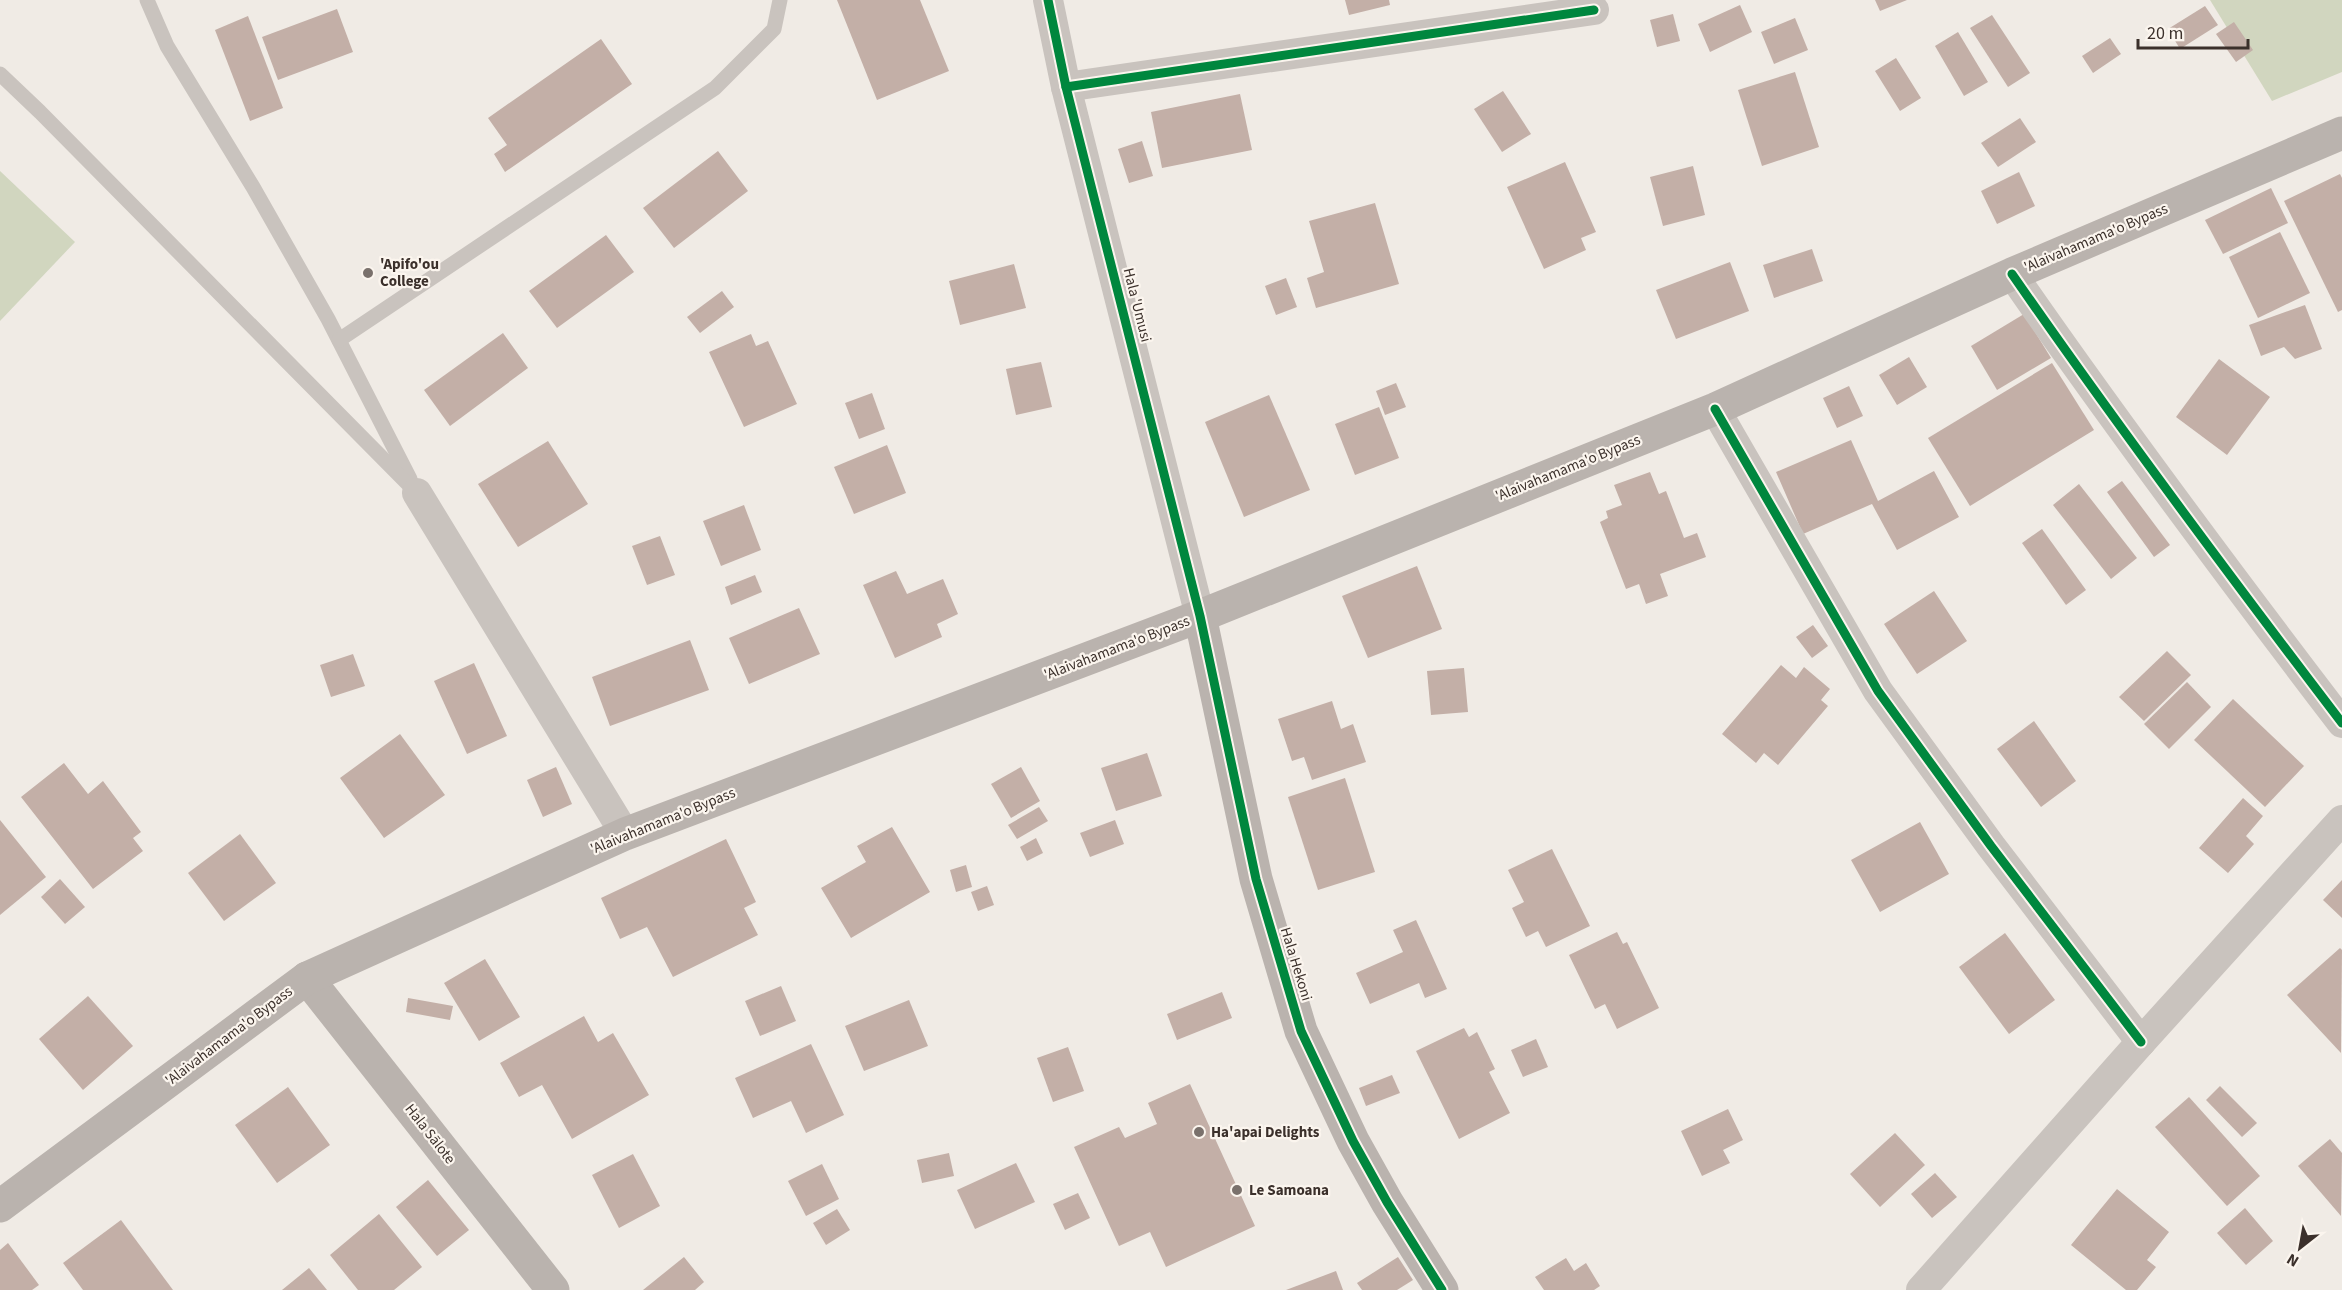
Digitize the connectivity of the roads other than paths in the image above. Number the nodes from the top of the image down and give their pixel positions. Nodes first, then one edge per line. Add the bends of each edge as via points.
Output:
1 (147, 0) edge
2 (780, 0) edge
3 (1048, 0) edge
4 (1594, 10) dead end
5 (0, 74) edge
6 (1066, 87) junction
7 (2342, 133) edge
8 (2012, 274) junction
9 (339, 340) junction
10 (1715, 409) junction
11 (417, 493) junction
12 (1200, 616) junction
13 (2342, 723) edge
14 (2342, 820) edge
15 (625, 834) junction
16 (307, 978) junction
17 (2141, 1042) junction
18 (0, 1206) edge
19 (553, 1290) edge
20 (1442, 1290) edge
21 (1921, 1290) edge

1 - 9 lane via 166,46 253,187
2 - 9 lane via 774,29 715,88
3 - 6 street, Hala 'Umusi
4 - 6 street
5 - 11 lane
6 - 12 street, Hala 'Umusi
7 - 8 main road, 'Alaivahamama'o Bypass
8 - 10 main road, 'Alaivahamama'o Bypass
8 - 13 street via 2174,503
9 - 11 lane
10 - 12 main road, 'Alaivahamama'o Bypass
10 - 17 street via 1878,691
11 - 15 street
12 - 15 main road, 'Alaivahamama'o Bypass
12 - 20 main road, Hala Hekoni via 1256,879 1301,1031 1353,1141
14 - 17 street
15 - 16 main road, 'Alaivahamama'o Bypass
16 - 18 main road, 'Alaivahamama'o Bypass
16 - 19 main road, Hala Sālote
17 - 21 street

